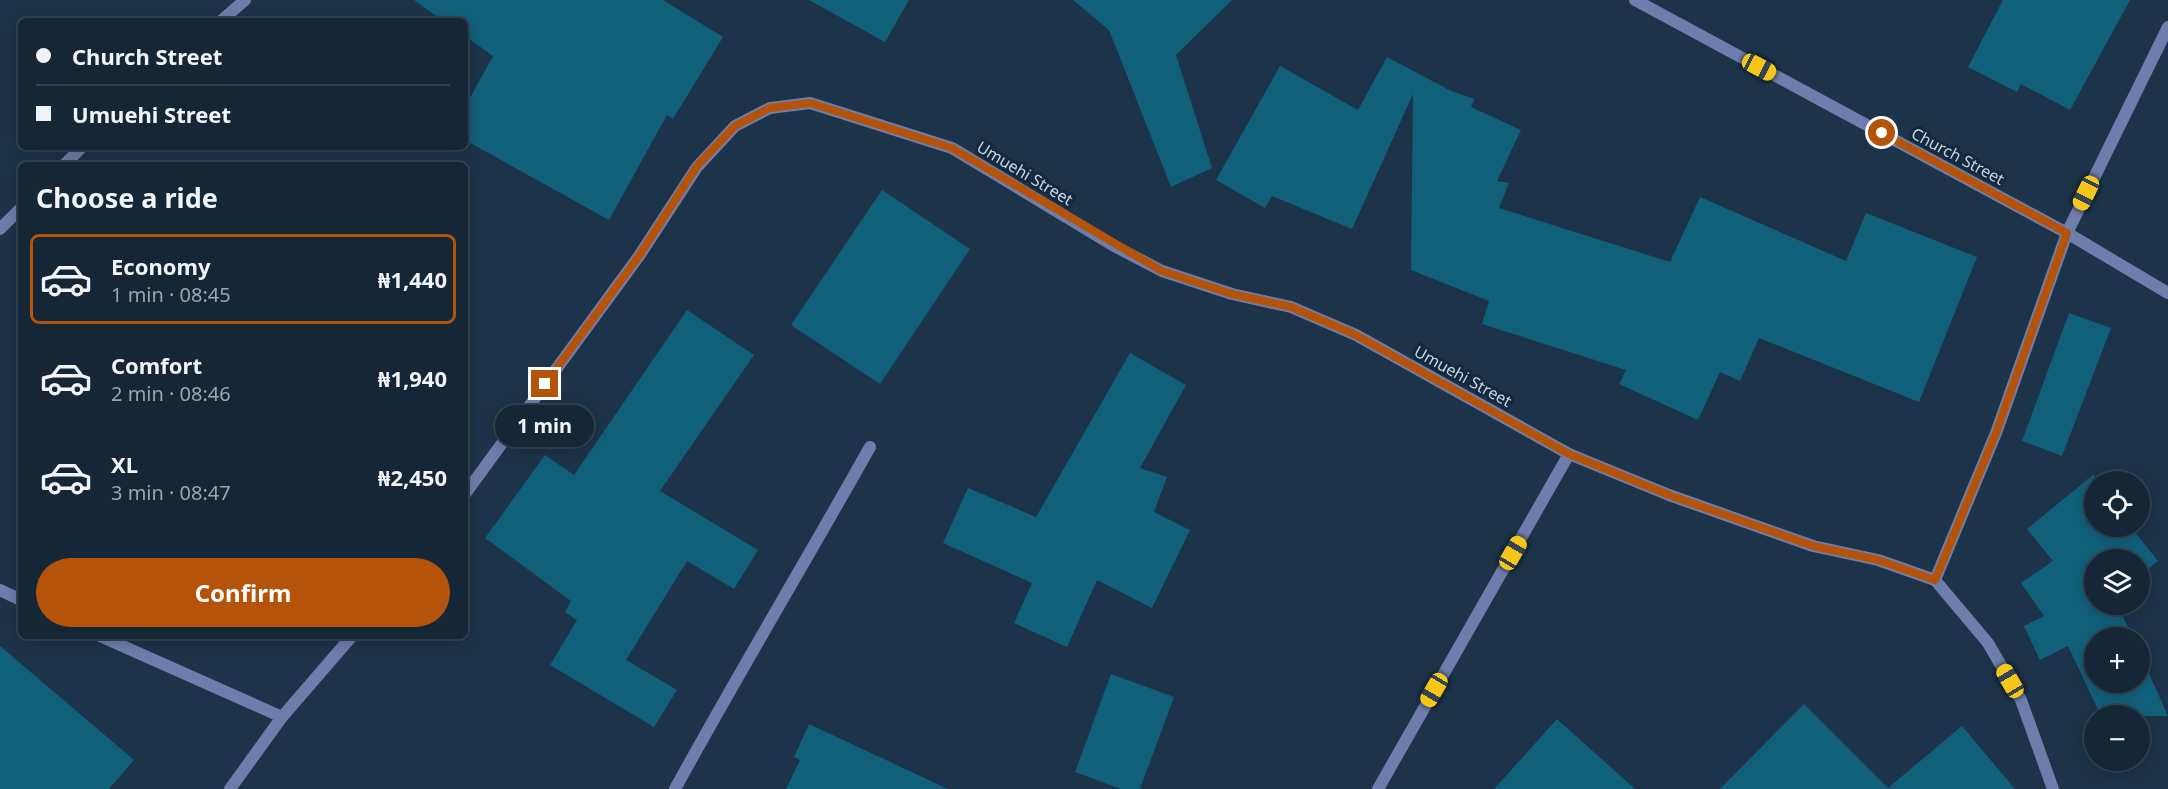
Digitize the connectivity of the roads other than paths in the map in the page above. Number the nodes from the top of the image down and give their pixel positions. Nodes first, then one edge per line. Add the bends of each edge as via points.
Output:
1 (245, 0) edge
2 (1635, 0) edge
3 (224, 18) edge
4 (2168, 27) edge
5 (79, 150) edge
6 (67, 162) edge
7 (18, 211) edge
8 (0, 229) edge
9 (2067, 233) junction
10 (2168, 293) edge
11 (870, 447) dead end
12 (1569, 454) junction
13 (468, 490) edge
14 (1935, 580) junction
15 (0, 590) edge
16 (18, 599) edge
17 (106, 639) edge
18 (349, 639) edge
19 (282, 717) junction
20 (230, 789) edge
21 (675, 789) edge
22 (1378, 789) edge
23 (2053, 789) edge

1 - 3 street
2 - 9 street, Church Street
4 - 9 street
5 - 6 street
7 - 8 street
9 - 10 street, Church Street
9 - 14 street via 1996,433
11 - 21 street
12 - 13 street, Umuehi Street via 1356,335 1291,307 1232,294 1162,271 952,148 810,103 770,108 735,126 697,166 639,256
12 - 14 street, Umuehi Street via 1669,495 1813,546 1878,560
12 - 22 street
14 - 23 street via 1988,643 2021,700
15 - 16 street
17 - 19 street
18 - 19 street
19 - 20 street

